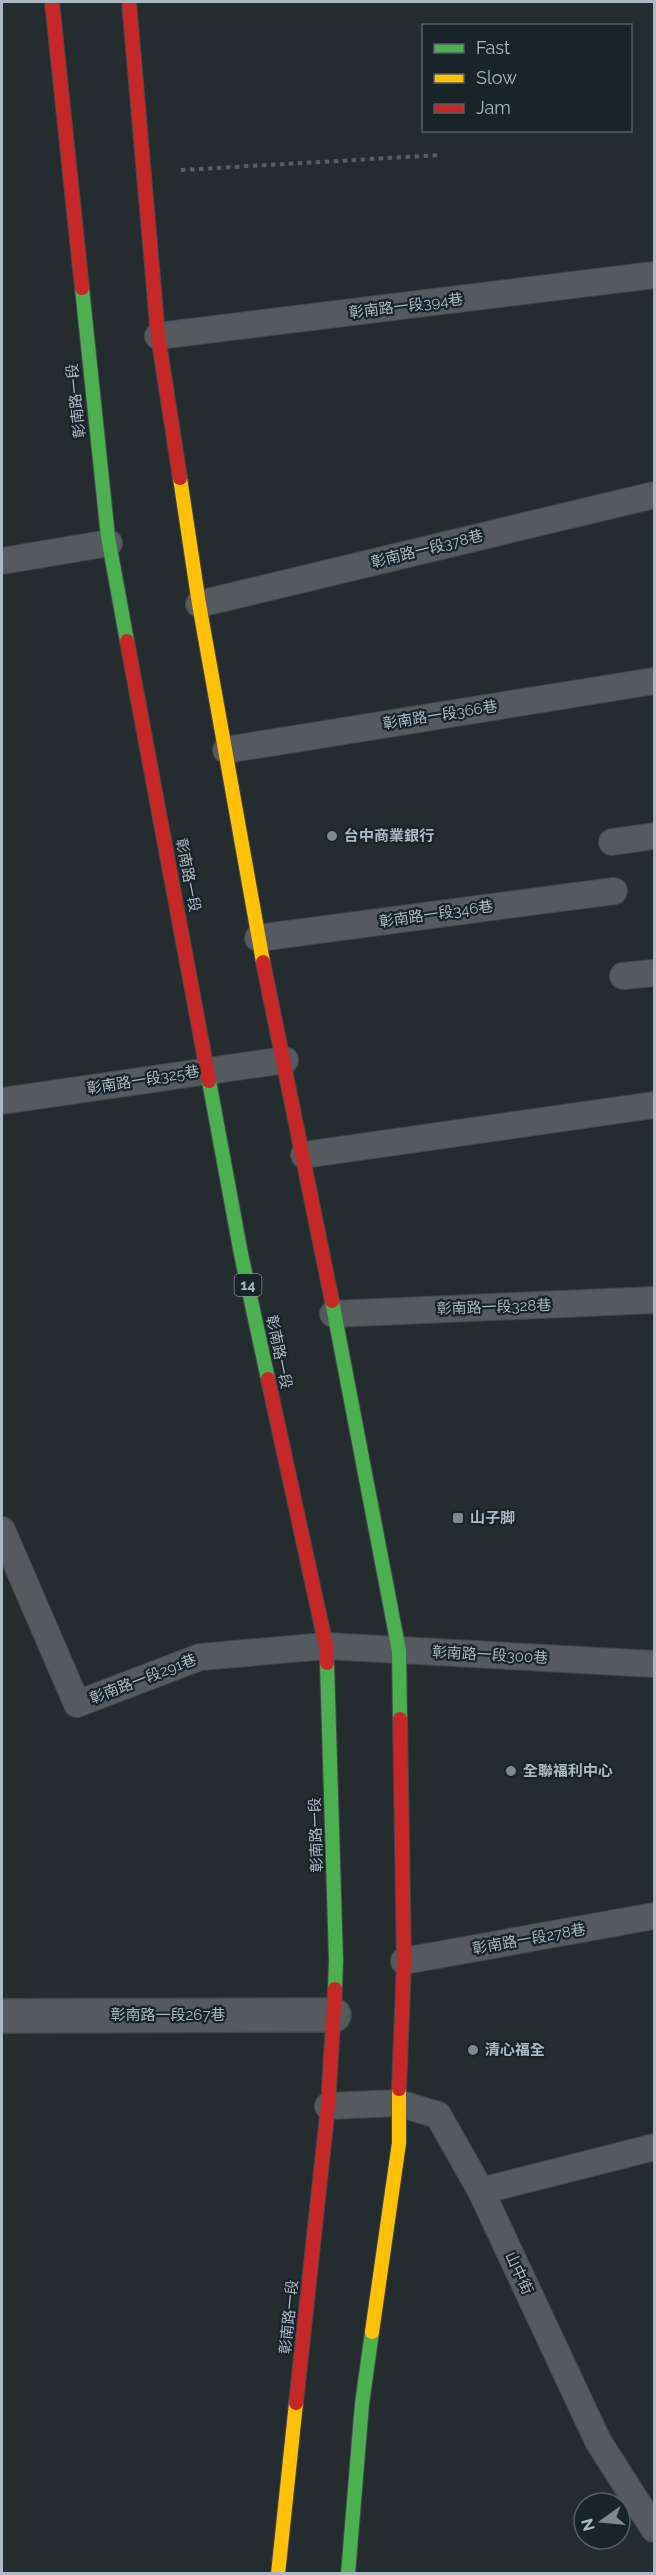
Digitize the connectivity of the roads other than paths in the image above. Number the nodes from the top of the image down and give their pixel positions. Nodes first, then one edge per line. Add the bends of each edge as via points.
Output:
1 (52, 2) edge
2 (129, 2) edge
3 (654, 275) edge
4 (158, 336) junction
5 (654, 495) edge
6 (109, 543) junction
7 (2, 561) edge
8 (200, 604) junction
9 (654, 681) edge
10 (226, 750) junction
11 (654, 836) edge
12 (612, 842) dead end
13 (614, 891) dead end
14 (258, 938) junction
15 (654, 973) edge
16 (623, 976) dead end
17 (285, 1060) junction
18 (207, 1070) junction
19 (2, 1101) edge
20 (654, 1105) edge
21 (304, 1155) junction
22 (654, 1300) edge
23 (333, 1314) junction
24 (2, 1530) edge
25 (326, 1646) junction
26 (399, 1651) junction
27 (654, 1664) edge
28 (654, 1916) edge
29 (404, 1961) junction
30 (334, 2015) junction
31 (2, 2016) edge
32 (398, 2103) junction
33 (328, 2106) junction
34 (654, 2147) edge
35 (481, 2192) junction
36 (654, 2529) edge
37 (278, 2574) edge
38 (348, 2574) edge

1 - 6 main road, 彰南路一段 / 14
2 - 4 main road
3 - 4 lane, 彰南路一段394巷
4 - 8 main road
5 - 8 lane, 彰南路一段378巷
6 - 7 lane
6 - 18 main road, 彰南路一段 / 14
8 - 10 main road
9 - 10 lane, 彰南路一段366巷
10 - 14 main road
11 - 12 lane
13 - 14 lane, 彰南路一段346巷
14 - 17 main road
15 - 16 lane
17 - 18 lane, 彰南路一段325巷
17 - 21 main road
18 - 19 lane, 彰南路一段325巷
18 - 25 main road, 彰南路一段 / 14 via 241,1254
20 - 21 lane
21 - 23 main road
22 - 23 lane, 彰南路一段328巷
23 - 26 main road
24 - 25 lane, 彰南路一段291巷 via 77,1704 200,1657
25 - 26 lane, 彰南路一段300巷
25 - 30 main road, 彰南路一段 / 14 via 336,1960
26 - 27 lane, 彰南路一段300巷
26 - 29 main road
28 - 29 lane, 彰南路一段278巷
29 - 32 main road
30 - 31 street, 彰南路一段267巷
30 - 33 main road, 彰南路一段 / 14
32 - 33 lane, 山中街
32 - 35 lane, 山中街 via 438,2115
32 - 38 main road via 399,2143 362,2404
33 - 37 main road, 彰南路一段 / 14
34 - 35 lane
35 - 36 lane, 山中街 via 598,2441

